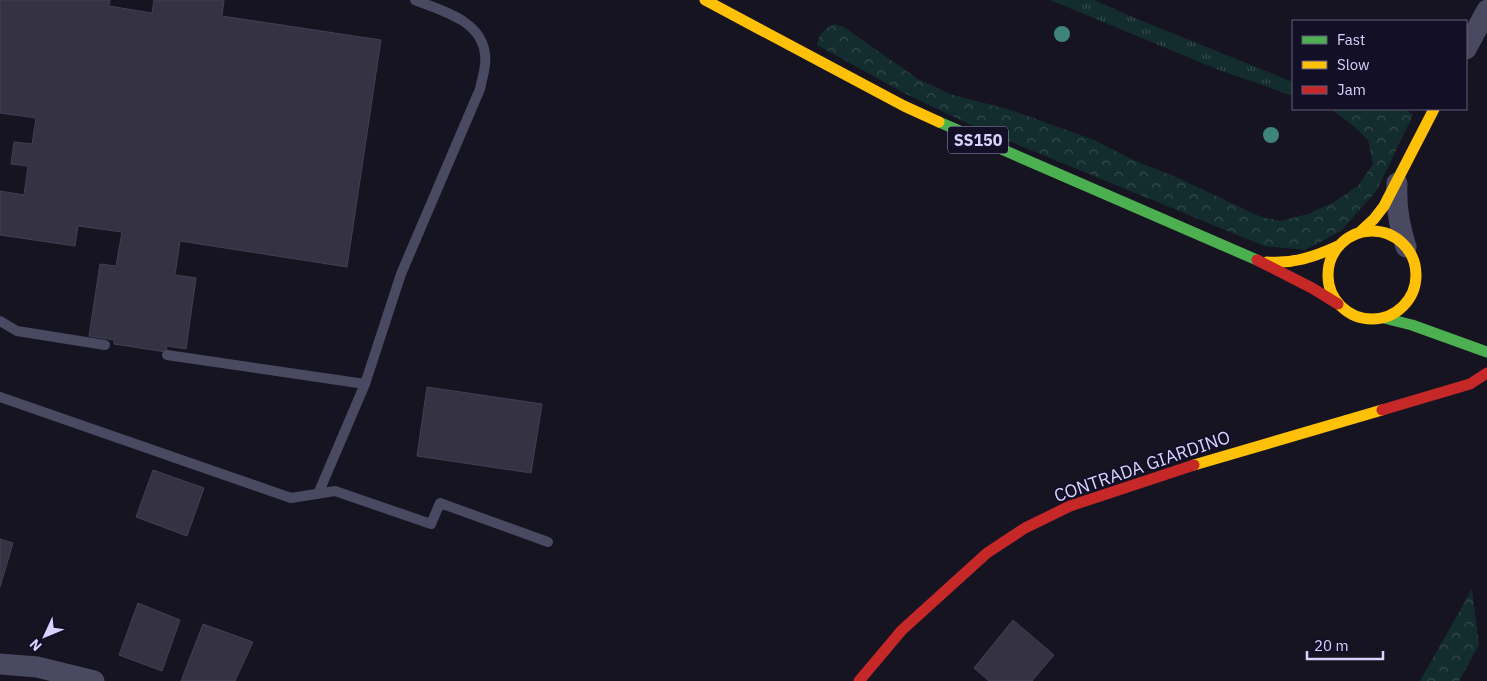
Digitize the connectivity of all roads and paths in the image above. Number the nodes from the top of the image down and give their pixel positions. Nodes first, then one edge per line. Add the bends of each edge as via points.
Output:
1 (415, 0) edge
2 (705, 0) edge
3 (1487, 10) edge
4 (1467, 47) edge
5 (1433, 110) edge
6 (1396, 183) junction
7 (1360, 232) junction
8 (1338, 246) junction
9 (1406, 247) junction
10 (1260, 261) junction
11 (1415, 288) junction
12 (1419, 300) dead end
13 (1338, 304) junction
14 (1384, 318) junction
15 (0, 321) edge
16 (1433, 323) dead end
17 (1447, 338) junction
18 (105, 346) dead end
19 (1487, 352) edge
20 (167, 355) dead end
21 (1487, 373) edge
22 (365, 384) junction
23 (0, 397) edge
24 (318, 494) junction
25 (548, 542) dead end
26 (0, 664) edge
27 (94, 681) edge
28 (859, 681) edge

1 - 22 lane via 473,28 481,39 485,55 484,72 480,89 401,274
2 - 10 main road, SS150 via 931,118
3 - 4 street
5 - 6 main road
6 - 7 main road via 1384,206
6 - 9 street via 1396,209
7 - 8 main road
7 - 9 main road via 1385,233
8 - 10 main road, SS150 via 1292,264
8 - 13 main road via 1331,256 1327,281
9 - 11 main road via 1414,260
10 - 13 main road, SS150
11 - 12 main road
11 - 14 main road via 1403,307
13 - 14 main road via 1359,318
14 - 17 main road
15 - 18 lane via 17,331
16 - 17 main road
17 - 19 main road
20 - 22 lane
21 - 28 main road, CONTRADA GIARDINO via 1470,384 1164,474 1070,506 1025,528 987,553 902,630
22 - 24 lane
23 - 24 lane via 291,498
24 - 25 lane via 335,491 431,524 440,503
26 - 27 street via 37,667

